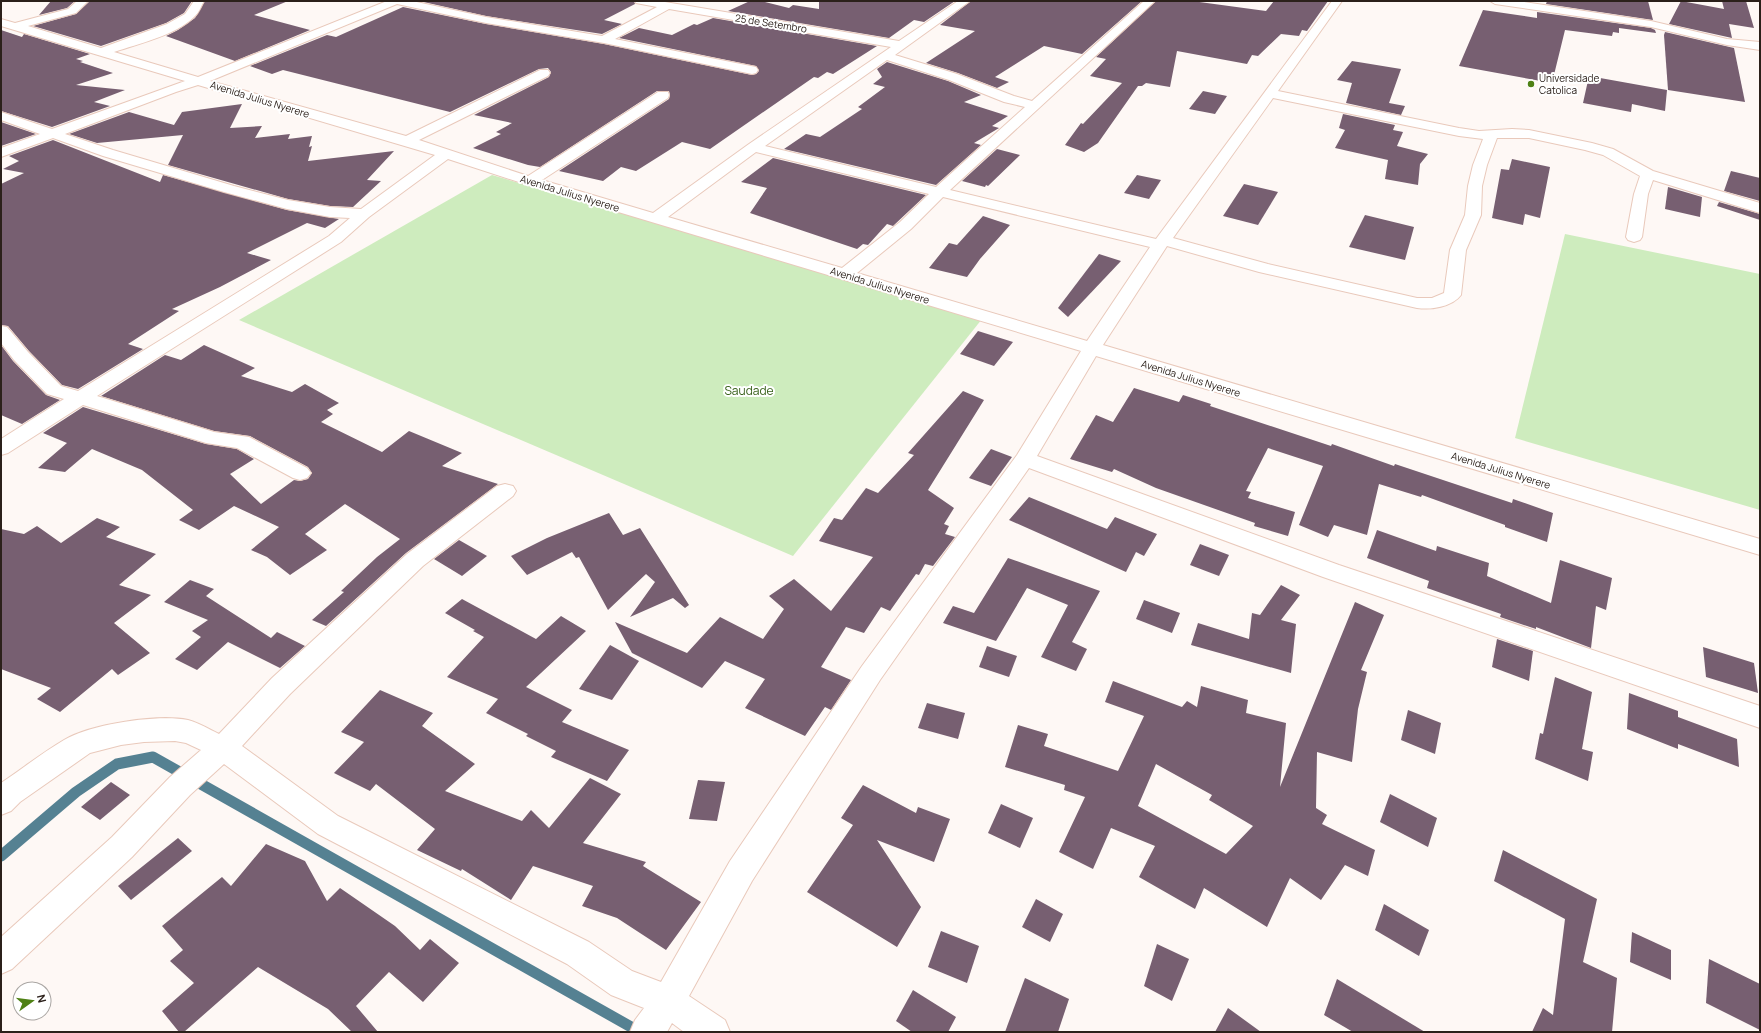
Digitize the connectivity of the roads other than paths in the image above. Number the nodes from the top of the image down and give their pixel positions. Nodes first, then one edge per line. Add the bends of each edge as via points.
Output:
1 (82, 1) edge
2 (199, 1) edge
3 (396, 1) edge
4 (640, 1) edge
5 (965, 1) edge
6 (1150, 1) edge
7 (1337, 1) edge
8 (1495, 1) edge
9 (668, 6) junction
10 (72, 11) junction
11 (8, 24) edge
12 (64, 32) junction
13 (604, 40) junction
14 (902, 45) junction
15 (1760, 46) edge
16 (102, 52) junction
17 (886, 56) junction
18 (752, 70) dead end
19 (544, 73) dead end
20 (199, 81) junction
21 (1269, 93) junction
22 (663, 95) dead end
23 (1034, 106) junction
24 (1, 116) edge
25 (54, 134) junction
26 (1492, 134) junction
27 (407, 141) junction
28 (754, 147) junction
29 (1, 153) edge
30 (447, 154) junction
31 (1648, 174) junction
32 (530, 181) junction
33 (939, 192) junction
34 (1760, 208) edge
35 (364, 214) junction
36 (656, 218) junction
37 (1634, 237) dead end
38 (1161, 242) junction
39 (844, 275) junction
40 (1, 331) edge
41 (1091, 349) junction
42 (79, 398) junction
43 (1, 448) edge
44 (1025, 459) junction
45 (300, 473) dead end
46 (505, 491) dead end
47 (1760, 547) edge
48 (1760, 717) edge
49 (223, 748) junction
50 (1, 802) edge
51 (1, 958) edge
52 (668, 1001) junction
53 (647, 1032) edge
54 (713, 1032) edge

1 - 10 street
2 - 16 street via 185,20
3 - 13 street via 523,27
3 - 20 street
4 - 9 street, 25 de Setembro
5 - 14 street
6 - 23 street
7 - 21 street
8 - 15 street via 1650,24 1727,42
9 - 13 street
9 - 14 street, 25 de Setembro
10 - 11 street
10 - 12 street
11 - 12 street, Avenida Julius Nyerere
12 - 16 street, Avenida Julius Nyerere
13 - 18 street
14 - 17 street
16 - 20 street, Avenida Julius Nyerere
17 - 23 street
17 - 28 street
19 - 27 street
20 - 25 street
20 - 27 street, Avenida Julius Nyerere
21 - 26 street via 1459,132
21 - 38 street
22 - 32 street
23 - 33 street
24 - 25 street
25 - 29 street
25 - 35 street via 229,189 323,211
26 - 31 street via 1529,134 1587,146 1608,152
26 - 38 street via 1475,186 1473,215 1458,250 1452,295 1438,303 1417,303
27 - 30 street, Avenida Julius Nyerere
28 - 33 street
28 - 36 street
30 - 32 street, Avenida Julius Nyerere
30 - 35 street
31 - 34 street
31 - 37 street via 1641,194
32 - 36 street, Avenida Julius Nyerere
33 - 38 street
33 - 39 street via 898,234
35 - 42 street via 336,240
36 - 39 street, Avenida Julius Nyerere
38 - 41 street
39 - 41 street, Avenida Julius Nyerere
40 - 42 street via 54,390
41 - 44 street
41 - 47 street, Avenida Julius Nyerere
42 - 43 street
42 - 45 street via 213,438 242,442
44 - 48 street via 1330,571
44 - 52 street via 853,699 741,871
46 - 49 street via 415,560 282,686
49 - 50 street via 189,732 175,730 121,734 74,748
49 - 51 street via 180,786 122,847
49 - 52 street via 328,825 578,953 622,984
52 - 53 street
52 - 54 street

